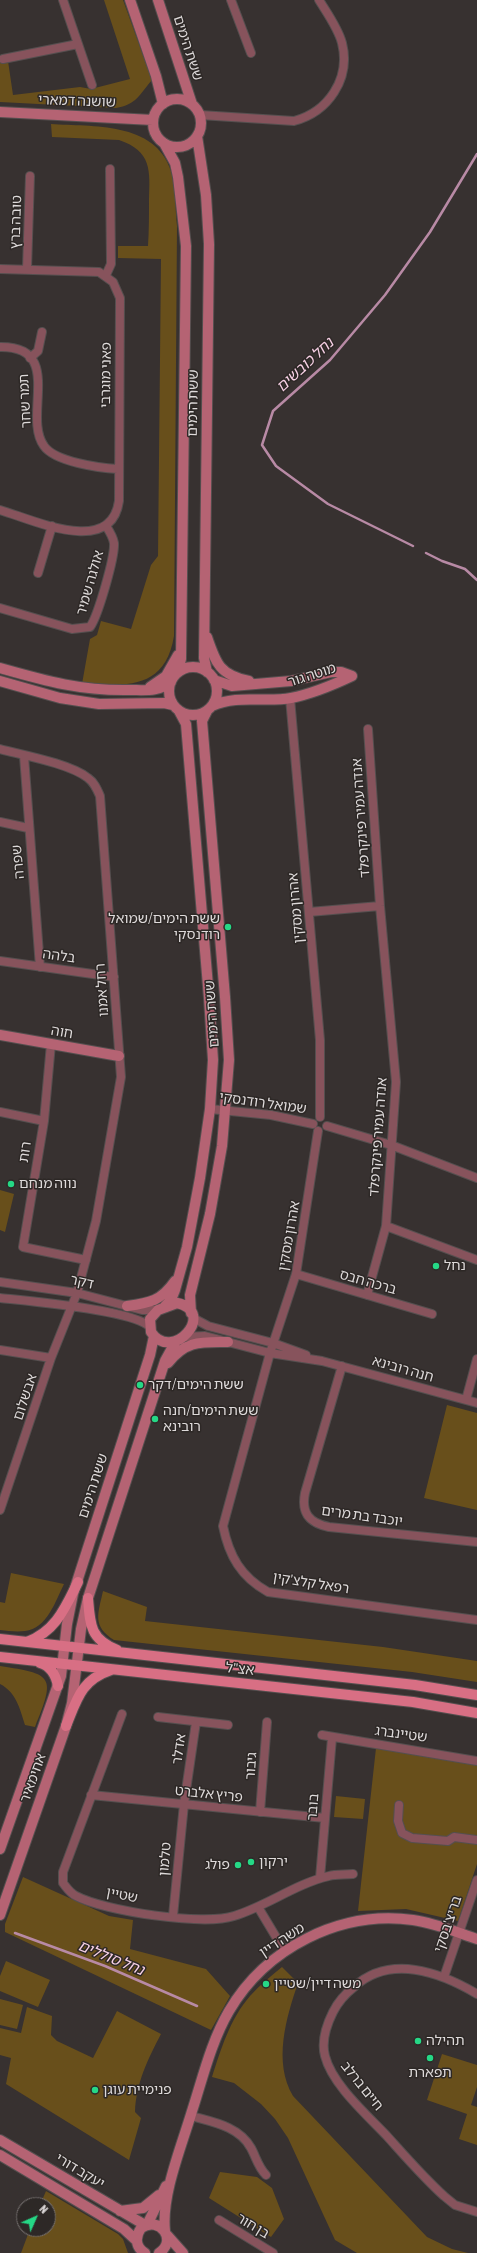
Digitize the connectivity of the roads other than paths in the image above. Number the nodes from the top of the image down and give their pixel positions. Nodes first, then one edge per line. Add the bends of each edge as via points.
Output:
1 (63, 0) edge
2 (130, 0) edge
3 (158, 0) edge
4 (231, 0) edge
5 (319, 0) edge
6 (78, 44) junction
7 (251, 53) dead end
8 (3, 59) dead end
9 (92, 85) dead end
10 (163, 104) junction
11 (192, 104) junction
12 (0, 112) edge
13 (200, 115) junction
14 (153, 120) junction
15 (197, 136) junction
16 (164, 143) junction
17 (110, 169) dead end
18 (30, 176) dead end
19 (27, 268) junction
20 (0, 269) edge
21 (106, 275) junction
22 (42, 332) dead end
23 (0, 347) edge
24 (30, 358) junction
25 (118, 469) junction
26 (0, 510) edge
27 (52, 526) junction
28 (106, 526) junction
29 (38, 573) dead end
30 (0, 608) edge
31 (204, 630) junction
32 (181, 648) junction
33 (0, 668) edge
34 (178, 672) junction
35 (207, 672) junction
36 (214, 680) junction
37 (0, 681) edge
38 (171, 682) junction
39 (261, 684) junction
40 (144, 690) junction
41 (290, 698) junction
42 (176, 708) junction
43 (210, 708) junction
44 (368, 729) dead end
45 (0, 749) edge
46 (24, 756) junction
47 (0, 822) edge
48 (28, 828) junction
49 (380, 906) junction
50 (309, 912) junction
51 (0, 962) edge
52 (40, 967) junction
53 (114, 977) junction
54 (0, 1035) edge
55 (51, 1044) junction
56 (119, 1056) junction
57 (210, 1109) junction
58 (226, 1110) junction
59 (0, 1112) edge
60 (320, 1117) junction
61 (44, 1121) junction
62 (313, 1124) junction
63 (327, 1126) junction
64 (318, 1131) junction
65 (391, 1145) junction
66 (477, 1178) edge
67 (386, 1226) junction
68 (86, 1260) junction
69 (477, 1260) edge
70 (296, 1274) junction
71 (179, 1277) junction
72 (0, 1282) edge
73 (77, 1293) junction
74 (367, 1295) junction
75 (0, 1298) edge
76 (72, 1306) junction
77 (127, 1306) junction
78 (161, 1308) junction
79 (432, 1314) dead end
80 (192, 1315) junction
81 (152, 1331) junction
82 (179, 1339) junction
83 (228, 1342) junction
84 (274, 1343) junction
85 (0, 1350) edge
86 (270, 1353) junction
87 (51, 1358) junction
88 (477, 1359) edge
89 (322, 1361) junction
90 (342, 1366) junction
91 (158, 1381) junction
92 (466, 1400) junction
93 (477, 1403) edge
94 (0, 1510) edge
95 (477, 1542) edge
96 (78, 1582) junction
97 (88, 1598) junction
98 (477, 1620) edge
99 (0, 1640) edge
100 (25, 1642) junction
101 (64, 1647) junction
102 (78, 1648) junction
103 (124, 1653) junction
104 (0, 1657) edge
105 (30, 1660) junction
106 (64, 1664) junction
107 (77, 1665) junction
108 (114, 1669) junction
109 (58, 1686) junction
110 (477, 1695) edge
111 (477, 1713) edge
112 (122, 1714) dead end
113 (158, 1717) dead end
114 (196, 1722) junction
115 (267, 1722) dead end
116 (228, 1725) dead end
117 (66, 1726) junction
118 (322, 1735) dead end
119 (332, 1738) junction
120 (477, 1761) edge
121 (91, 1795) junction
122 (184, 1804) junction
123 (399, 1805) dead end
124 (260, 1812) junction
125 (325, 1818) junction
126 (477, 1840) edge
127 (0, 1849) edge
128 (353, 1874) dead end
129 (320, 1878) junction
130 (477, 1881) edge
131 (258, 1907) junction
132 (0, 1915) edge
133 (173, 1916) junction
134 (460, 1933) junction
135 (477, 1939) edge
136 (285, 1952) junction
137 (444, 1977) junction
138 (477, 1994) edge
139 (191, 2116) junction
140 (0, 2140) edge
141 (0, 2155) edge
142 (174, 2167) junction
143 (266, 2175) dead end
144 (168, 2183) junction
145 (118, 2211) junction
146 (477, 2212) edge
147 (219, 2220) dead end
148 (146, 2225) junction
149 (166, 2233) junction
150 (140, 2248) edge
151 (159, 2253) edge
152 (183, 2253) edge
153 (273, 2253) edge

1 - 6 street
2 - 10 main road
3 - 11 main road, ששת הימים
4 - 7 street
5 - 13 street via 339,36 344,55 342,77 334,94 322,106 305,118 294,121
6 - 8 street
6 - 9 street
10 - 11 main road via 177,99
10 - 14 main road via 158,108
11 - 13 main road
12 - 14 main road, שושנה דמארי
13 - 15 main road via 200,130
14 - 16 main road via 155,133
15 - 16 main road via 186,145 178,147
15 - 31 main road, ששת הימים via 206,195 209,244
16 - 32 main road, ששת הימים via 175,163 178,177 186,246
17 - 21 street via 111,264
18 - 19 street, טובה ברץ
19 - 20 street, טובה ברץ
19 - 21 street, טובה ברץ via 93,271
21 - 25 street, פאני מוגרבי via 118,289 120,298
22 - 24 street via 38,351
23 - 24 street, תמר שחר via 20,350
24 - 25 street, תמר שחר via 39,376 38,425 44,446 60,458
25 - 28 street, פאני מוגרבי via 118,511
26 - 27 street
27 - 28 street via 91,532
27 - 29 street
28 - 30 street, אולגה שמיר via 112,537 113,552 98,611 90,627 72,629
31 - 35 main road, ששת הימים
31 - 39 main road via 214,660 222,669 237,679
32 - 34 main road, ששת הימים
32 - 40 main road via 166,676
33 - 40 main road via 63,686 100,691
34 - 35 main road via 192,667
34 - 38 main road
35 - 36 main road
36 - 39 main road, מוטה גור via 232,686
36 - 43 main road via 217,693
37 - 42 main road via 60,698 99,704 164,703
38 - 40 main road via 165,687
38 - 42 main road via 170,698
39 - 41 main road, מוטה גור via 291,681 331,672 352,676
41 - 43 main road, מוטה גור via 232,699
41 - 50 street, אהרון מסקין
42 - 43 main road via 193,715
42 - 57 main road, ששת הימים via 186,724 209,990 213,1060
43 - 58 main road, ששת הימים via 202,721 228,1042
44 - 49 street, אנדה עמיר פינקרפלד
45 - 46 street, רחל אמנו
46 - 48 street, שפרה
46 - 53 street, רחל אמנו via 76,770 88,778 98,791 102,809
47 - 48 street
48 - 52 street, שפרה
49 - 50 street
49 - 65 street, אנדה עמיר פינקרפלד via 396,1082
50 - 60 street, אהרון מסקין via 320,1040
51 - 52 street, בלהה
52 - 53 street, בלהה
53 - 56 street, רחל אמנו
54 - 55 main road, חוה
55 - 56 main road, חוה
55 - 61 street, רות
56 - 68 street, רחל אמנו via 121,1077 96,1221
57 - 58 street, שמואל רודנסקי
57 - 71 main road, ששת הימים via 194,1210
58 - 62 street, שמואל רודנסקי via 271,1115
58 - 80 main road, ששת הימים via 210,1214 190,1295
59 - 61 street
60 - 62 street via 314,1120
60 - 63 street via 325,1120
61 - 68 street, רות via 23,1247
62 - 64 street
63 - 64 street
63 - 65 street
64 - 70 street, אהרון מסקין
65 - 66 street
65 - 67 street, אנדה עמיר פינקרפלד
67 - 69 street
67 - 74 street, אנדה עמיר פינקרפלד
68 - 73 street, רחל אמנו
70 - 74 street, ברכה חבס
70 - 84 street, אהרון מסקין
71 - 77 main road via 162,1296 144,1304
71 - 78 main road, ששת הימים via 171,1300
72 - 73 street, דקר
73 - 76 street, אבשלום
73 - 77 street, דקר
74 - 79 street, ברכה חבס
75 - 76 street, דקר
76 - 81 street, דקר via 138,1319
76 - 87 street, אבשלום
77 - 78 street, דקר via 142,1310
78 - 80 main road via 177,1303 183,1304
78 - 81 main road via 150,1319
80 - 82 main road via 189,1332
80 - 84 street, חנה רובינא via 208,1326
81 - 82 main road via 163,1342
81 - 96 main road, ששת הימים via 150,1355
82 - 83 street, חנה רובינא via 206,1336
82 - 91 main road via 165,1361
83 - 86 street, חנה רובינא
83 - 91 main road via 205,1342 185,1347 167,1364
84 - 86 street, רפאל קלצ'קין
84 - 89 street, חנה רובינא
85 - 87 street
86 - 89 street, חנה רובינא
86 - 98 street, רפאל קלצ'קין via 223,1526 226,1544 242,1573 253,1584 268,1592
87 - 94 street, אבשלום
88 - 92 street
89 - 90 street, חנה רובינא
90 - 92 street, חנה רובינא
90 - 95 street, יוכבד בת מרים via 305,1493 304,1509 307,1516 313,1522 329,1527
91 - 97 main road
92 - 93 street, חנה רובינא
96 - 100 main road via 57,1622 44,1633
96 - 101 main road, ששת הימים via 69,1612
97 - 102 main road
97 - 103 main road via 94,1634 108,1646
99 - 100 main road, אצ"ל
100 - 101 main road, אצ"ל
101 - 102 main road, אצ"ל
101 - 106 main road, אחימאיר
102 - 103 main road, אצ"ל
102 - 107 main road, אחימאיר
103 - 110 main road, אצ"ל via 415,1685
104 - 105 main road, אצ"ל
105 - 106 main road, אצ"ל
105 - 109 main road via 51,1670
106 - 107 main road, אצ"ל
106 - 109 main road, אחימאיר
107 - 108 main road, אצ"ל
107 - 117 main road, אחימאיר
108 - 111 main road, אצ"ל via 413,1702
108 - 117 main road via 99,1674 82,1688
109 - 127 main road, אחימאיר
112 - 121 street, שטיין
113 - 114 street
114 - 116 street
114 - 122 street, אדלר
115 - 124 street, גיבור
117 - 132 main road, אחימאיר
118 - 119 street, שטיינברג
119 - 120 street, שטיינברג
119 - 125 street, בובר
121 - 122 street, פריץ אלברט
121 - 133 street, שטיין via 64,1872 63,1883 76,1896 113,1908
122 - 124 street, פריץ אלברט
122 - 133 street, טלמון
123 - 126 street via 398,1821 402,1833 412,1838 448,1841 454,1837
124 - 125 street, פריץ אלברט
125 - 129 street, בובר
128 - 129 street, שטיין
129 - 131 street, שטיין via 302,1884
130 - 134 street, בריצ'בסקי
131 - 133 street, שטיין via 232,1917 213,1920
131 - 136 street
134 - 135 main road, משה דיין
134 - 136 main road, משה דיין via 414,1920 363,1920 332,1927
134 - 137 street, בריצ'בסקי
136 - 139 main road, משה דיין via 260,1972 230,2010 216,2036
137 - 138 street, חיים ברלב
137 - 146 street, חיים ברלב via 416,1970 394,1969 383,1970 364,1979 347,1993 335,2008 324,2035 325,2056 333,2073 351,2097 433,2186 455,2205
139 - 142 main road, משה דיין
139 - 143 street via 227,2127 242,2137 250,2146 260,2170
140 - 145 main road, יעקב דורי
141 - 150 main road, יעקב דורי via 124,2229
142 - 144 main road, משה דיין
142 - 149 main road, משה דיין via 164,2212
144 - 145 main road via 143,2208
144 - 148 main road, משה דיין
145 - 148 main road, יעקב דורי
147 - 153 street, בן חור
148 - 149 main road, יעקב דורי via 157,2225
148 - 150 main road, משה דיין via 138,2232
149 - 151 main road via 166,2245
149 - 152 main road

